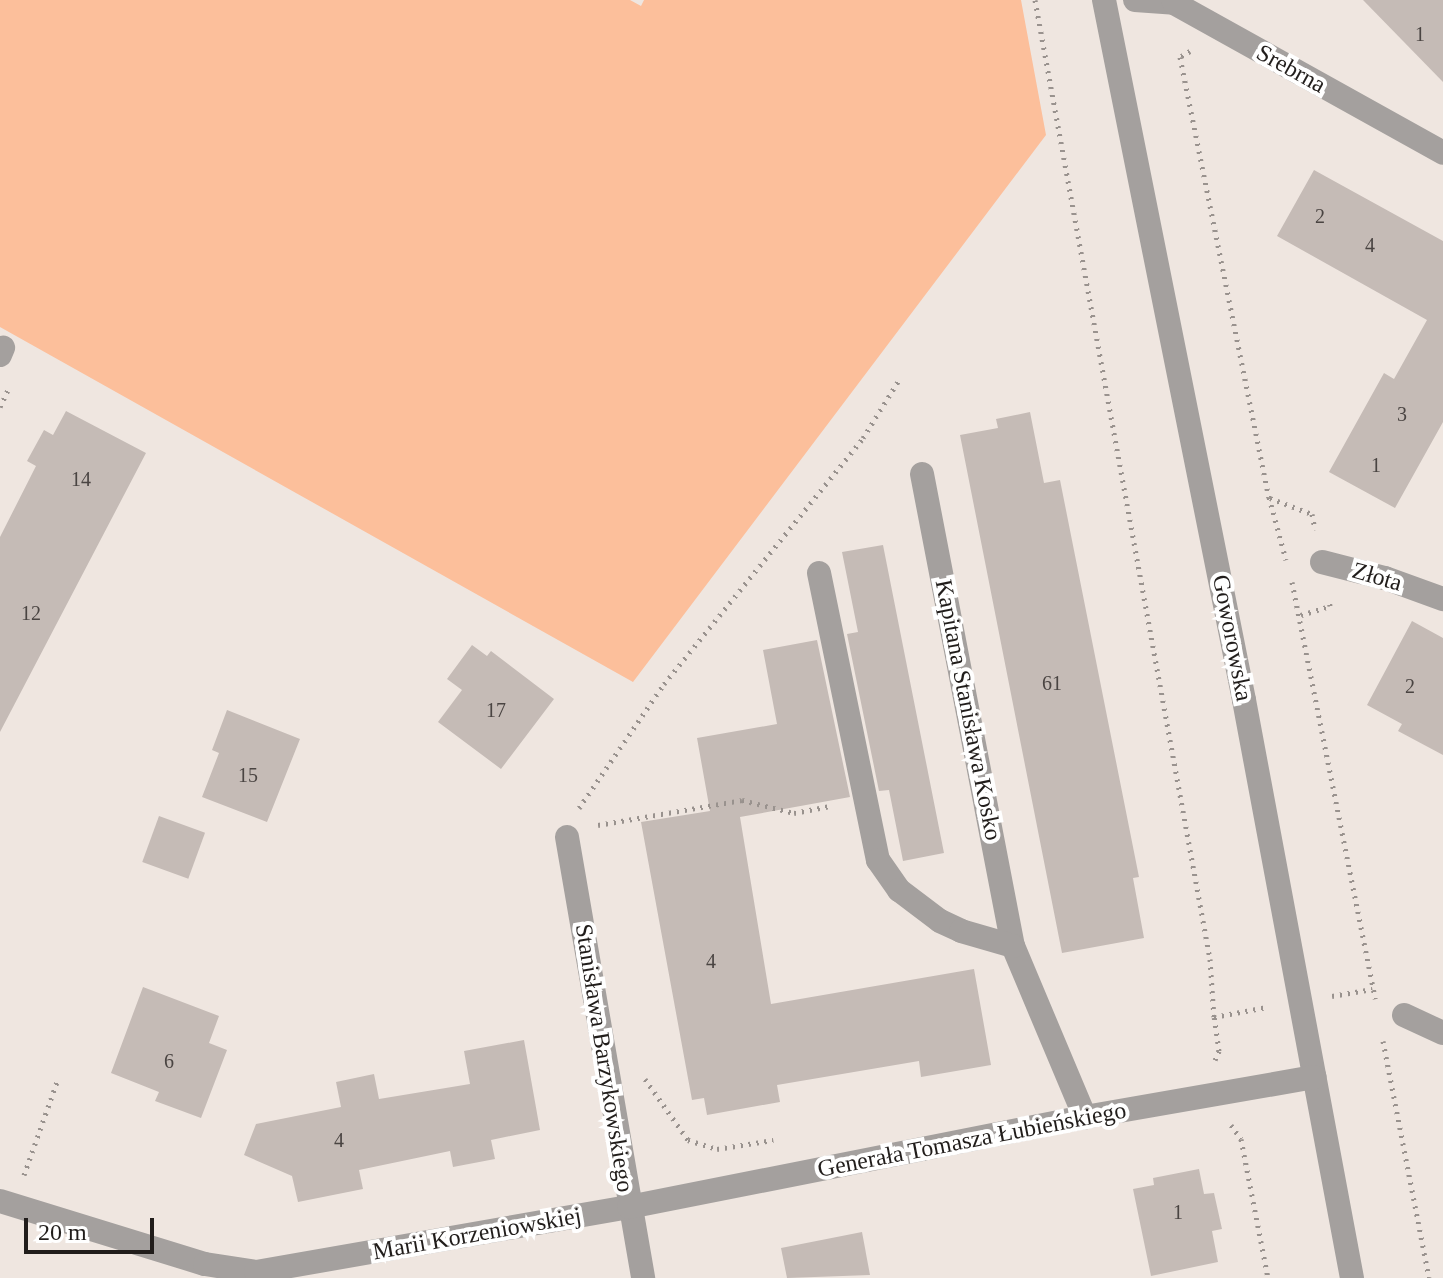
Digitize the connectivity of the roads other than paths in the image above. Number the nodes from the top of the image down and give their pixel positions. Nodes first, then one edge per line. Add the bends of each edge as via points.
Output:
1 (1104, 0) edge
2 (1135, 0) edge
3 (1443, 153) edge
4 (922, 474) dead end
5 (1322, 562) dead end
6 (819, 573) dead end
7 (1439, 588) edge
8 (567, 837) road end
9 (1013, 946) junction
10 (1404, 1015) dead end
11 (1443, 1033) edge
12 (1315, 1077) junction
13 (1085, 1117) junction
14 (0, 1201) edge
15 (629, 1207) junction
16 (255, 1275) edge
17 (643, 1278) edge
18 (1352, 1278) edge

1 - 12 street, Goworowska
2 - 3 street, Srebrna via 1174,3
4 - 9 street, Kapitana Stanisława Kosko
5 - 7 street, Złota
6 - 9 street via 878,860 899,890 940,921
8 - 15 street, Stanisława Barzykowskiego
9 - 13 street, Kapitana Stanisława Kosko
10 - 11 street
12 - 13 street, Generała Tomasza Łubieńskiego
12 - 18 street, Goworowska
13 - 15 street, Generała Tomasza Łubieńskiego
14 - 16 street, Marii Korzeniowskiej
15 - 16 street, Marii Korzeniowskiej
15 - 17 street, Stanisława Barzykowskiego

